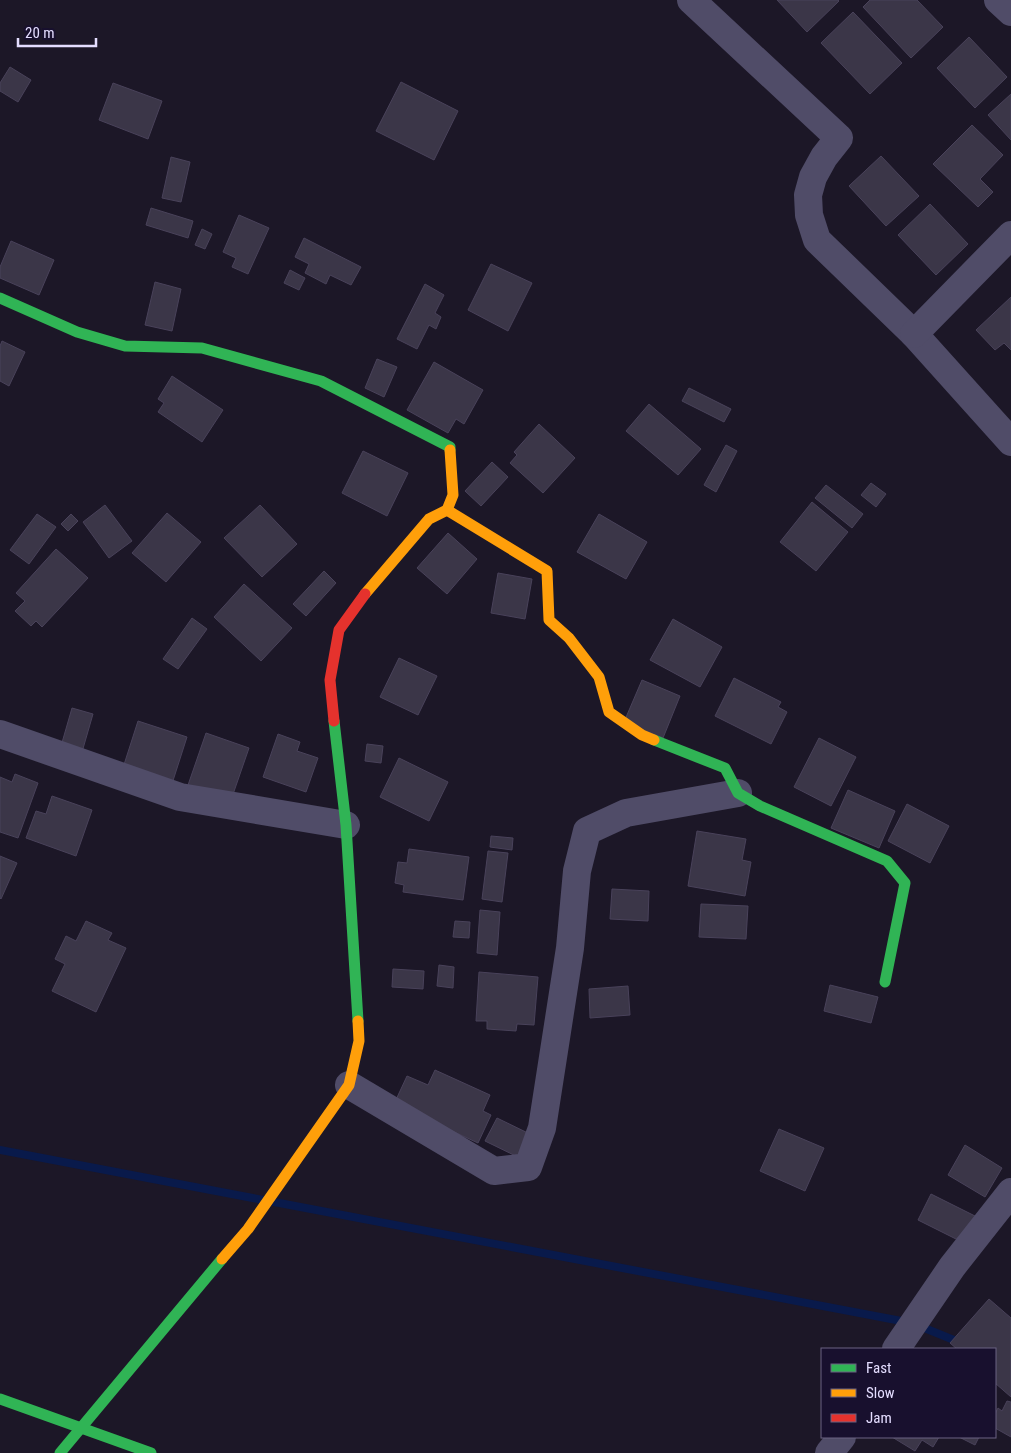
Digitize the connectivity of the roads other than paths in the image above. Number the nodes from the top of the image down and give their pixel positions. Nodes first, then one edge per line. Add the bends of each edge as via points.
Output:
1 (691, 0) edge
2 (998, 0) edge
3 (1011, 12) edge
4 (1011, 236) edge
5 (0, 298) edge
6 (914, 334) junction
7 (1011, 442) edge
8 (447, 510) junction
9 (0, 734) edge
10 (738, 793) junction
11 (346, 825) junction
12 (885, 982) dead end
13 (349, 1085) junction
14 (1011, 1192) edge
15 (897, 1348) edge
16 (0, 1399) edge
17 (80, 1426) junction
18 (841, 1438) edge
19 (60, 1453) edge
20 (151, 1453) edge
21 (829, 1453) edge

1 - 6 street via 839,138 813,177 808,196 809,215 817,240
2 - 3 street
4 - 6 street
5 - 8 street via 77,332 124,346 202,348 321,381 450,447 453,495
6 - 7 street
8 - 10 street via 547,571 549,620 569,638 599,677 609,712 642,736 725,768
8 - 11 street via 429,519 374,582 339,630 330,680
9 - 11 street via 180,797
10 - 12 street via 760,806 887,861 905,883
10 - 13 street via 626,813 587,831 577,871 570,948 542,1128 528,1167 494,1172
11 - 13 street via 359,1041
13 - 17 street via 248,1229
14 - 15 street via 952,1267
16 - 17 street
17 - 19 street
17 - 20 street
18 - 21 street

